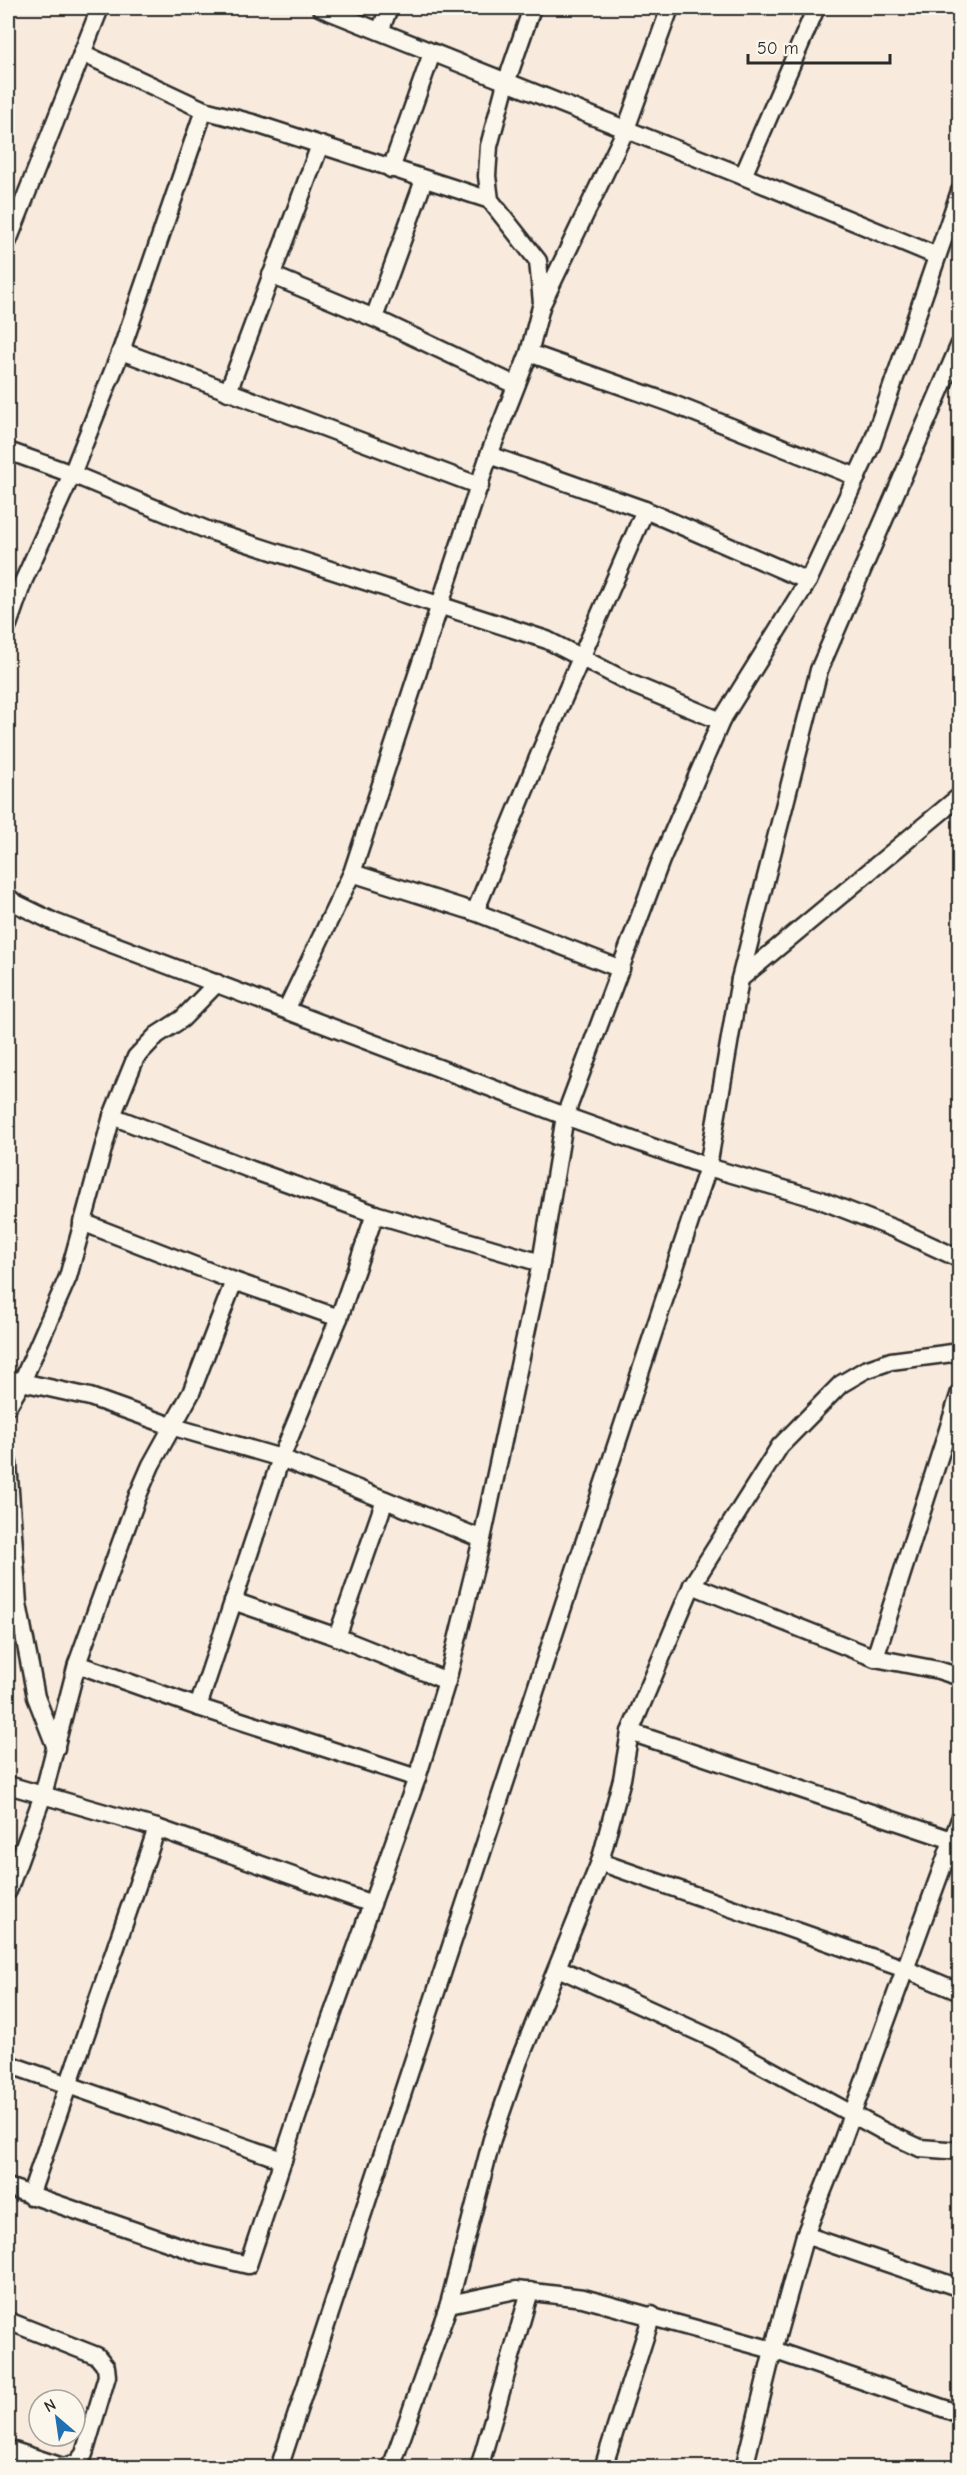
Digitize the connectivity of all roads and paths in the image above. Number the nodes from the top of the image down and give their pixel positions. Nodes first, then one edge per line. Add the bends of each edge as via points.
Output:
1 (100, 8) edge
2 (321, 8) edge
3 (389, 8) edge
4 (532, 8) edge
5 (670, 8) edge
6 (816, 8) edge
7 (380, 32) junction
8 (82, 53) junction
9 (432, 53) junction
10 (506, 83) junction
11 (204, 110) junction
12 (626, 129) junction
13 (320, 145) junction
14 (392, 169) junction
15 (743, 176) junction
16 (424, 180) junction
17 (960, 191) edge
18 (490, 200) junction
19 (8, 240) edge
20 (937, 256) junction
21 (271, 276) junction
22 (542, 303) junction
23 (374, 318) junction
24 (960, 344) edge
25 (121, 351) junction
26 (529, 353) junction
27 (515, 385) junction
28 (228, 392) junction
29 (8, 451) edge
30 (489, 455) junction
31 (72, 474) junction
32 (857, 477) junction
33 (480, 486) junction
34 (645, 510) junction
35 (808, 581) junction
36 (441, 605) junction
37 (8, 625) edge
38 (582, 656) junction
39 (721, 721) junction
40 (956, 803) edge
41 (352, 873) junction
42 (8, 897) edge
43 (475, 912) junction
44 (621, 969) junction
45 (740, 979) junction
46 (217, 982) junction
47 (286, 1008) junction
48 (112, 1116) junction
49 (565, 1116) junction
50 (708, 1167) junction
51 (375, 1214) junction
52 (82, 1222) junction
53 (960, 1259) edge
54 (541, 1263) junction
55 (234, 1281) junction
56 (339, 1318) junction
57 (960, 1352) edge
58 (14, 1382) edge
59 (960, 1392) edge
60 (8, 1406) edge
61 (174, 1427) junction
62 (281, 1458) junction
63 (8, 1463) edge
64 (385, 1500) junction
65 (483, 1539) junction
66 (692, 1584) junction
67 (233, 1601) junction
68 (337, 1637) junction
69 (875, 1658) junction
70 (77, 1664) junction
71 (960, 1677) edge
72 (447, 1681) junction
73 (198, 1707) junction
74 (630, 1732) junction
75 (56, 1748) junction
76 (417, 1778) junction
77 (8, 1785) edge
78 (44, 1795) junction
79 (960, 1819) edge
80 (157, 1828) junction
81 (952, 1840) junction
82 (600, 1862) junction
83 (8, 1891) edge
84 (372, 1904) junction
85 (558, 1968) junction
86 (905, 1969) junction
87 (960, 1992) edge
88 (8, 2064) edge
89 (68, 2086) junction
90 (852, 2113) junction
91 (960, 2151) edge
92 (283, 2160) junction
93 (8, 2187) edge
94 (30, 2196) junction
95 (806, 2235) junction
96 (960, 2288) edge
97 (530, 2291) junction
98 (449, 2304) junction
99 (652, 2316) junction
100 (8, 2321) edge
101 (773, 2350) junction
102 (960, 2414) edge
103 (8, 2448) edge
104 (279, 2468) edge
105 (391, 2468) edge
106 (479, 2468) edge
107 (603, 2468) edge
108 (744, 2468) edge

1 - 8 street
2 - 7 street
3 - 7 street
4 - 10 street
5 - 12 street
6 - 15 street
7 - 9 street
8 - 11 street
8 - 19 street
9 - 10 street
9 - 14 street
10 - 12 street
10 - 18 street via 489,146
11 - 13 street
11 - 25 street
12 - 15 street
12 - 22 street
13 - 14 street
13 - 21 street
14 - 16 street
15 - 20 street
16 - 18 street
16 - 23 street
17 - 20 street
18 - 22 street via 538,261
20 - 32 street
21 - 23 street
21 - 28 street
22 - 26 street
23 - 27 street
24 - 45 street via 819,670
25 - 28 street
25 - 31 street
26 - 27 street
26 - 32 street via 673,404
27 - 30 street
28 - 33 street
29 - 31 street
30 - 33 street
30 - 34 street
31 - 36 street via 207,530
31 - 37 street
32 - 35 street
33 - 36 street
34 - 35 street
34 - 38 street
35 - 39 street
36 - 38 street via 517,628
36 - 41 street
38 - 39 street via 634,685
38 - 43 street
39 - 44 street via 661,860
40 - 45 street
41 - 43 street
41 - 47 street
42 - 46 street via 54,922
43 - 44 street
44 - 49 street
45 - 50 street
46 - 47 street
46 - 48 street via 182,1019 157,1035 136,1057
47 - 49 street
48 - 51 street
48 - 52 street
49 - 50 street
49 - 54 street
50 - 53 street via 818,1199
50 - 104 street
51 - 54 street
51 - 56 street
52 - 55 street
52 - 58 street via 68,1277
54 - 65 street
55 - 56 street
55 - 61 street
56 - 62 street
57 - 66 street via 891,1361 841,1384 780,1446
58 - 60 street
58 - 61 street via 90,1397
59 - 69 street
61 - 62 street
61 - 70 street via 138,1495
62 - 64 street
62 - 67 street
63 - 75 street via 18,1604 36,1697
64 - 65 street
64 - 68 street
65 - 72 street
66 - 69 street
66 - 74 street
67 - 68 street
67 - 73 street
68 - 72 street
69 - 71 street
70 - 73 street
70 - 75 street
72 - 76 street
73 - 76 street
74 - 81 street
74 - 82 street
75 - 78 street
76 - 84 street
77 - 78 street
78 - 80 street
78 - 83 street
79 - 81 street
80 - 84 street
80 - 89 street
81 - 86 street
82 - 85 street
82 - 86 street
84 - 92 street
85 - 90 street via 716,2040
85 - 98 street via 492,2139
86 - 87 street
86 - 90 street
88 - 89 street
89 - 92 street
89 - 94 street
90 - 91 street via 920,2148
90 - 95 street
92 - 94 street via 248,2265 202,2254
93 - 94 street
95 - 96 street
95 - 101 street
97 - 98 street via 516,2290
97 - 99 street via 583,2298
97 - 106 street
98 - 105 street
99 - 101 street
99 - 107 street
100 - 103 street via 97,2356 106,2367 107,2376 84,2454 77,2463 63,2467
101 - 102 street
101 - 108 street

